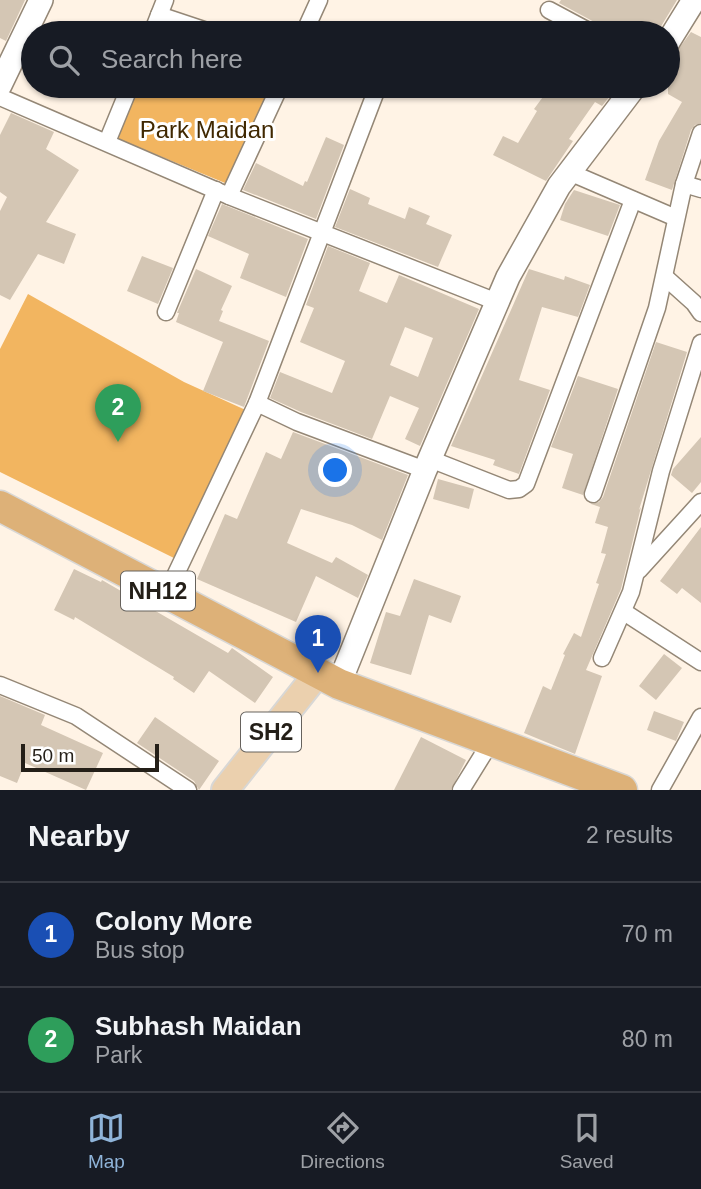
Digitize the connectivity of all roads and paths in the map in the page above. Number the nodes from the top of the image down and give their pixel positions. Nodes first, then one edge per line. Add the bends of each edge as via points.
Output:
1 (41, 0) edge
2 (319, 0) edge
3 (690, 1) edge
4 (162, 8) edge
5 (549, 9) dead end
6 (31, 21) edge
7 (189, 21) edge
8 (309, 21) edge
9 (570, 21) edge
10 (679, 21) edge
11 (21, 41) edge
12 (0, 85) edge
13 (0, 97) edge
14 (125, 98) edge
15 (274, 98) edge
16 (374, 98) edge
17 (626, 98) edge
18 (701, 133) edge
19 (107, 142) junction
20 (569, 172) junction
21 (684, 184) junction
22 (701, 189) edge
23 (223, 193) junction
24 (633, 200) junction
25 (676, 218) junction
26 (323, 233) junction
27 (666, 277) junction
28 (497, 302) junction
29 (166, 312) dead end
30 (701, 313) edge
31 (701, 343) edge
32 (257, 403) junction
33 (427, 464) junction
34 (593, 494) dead end
35 (701, 502) edge
36 (0, 506) edge
37 (637, 572) junction
38 (166, 595) junction
39 (624, 612) junction
40 (602, 658) dead end
41 (701, 662) edge
42 (329, 679) junction
43 (0, 685) edge
44 (701, 717) edge
45 (492, 740) junction
46 (188, 790) edge
47 (225, 790) edge
48 (461, 790) edge
49 (622, 790) edge
50 (660, 790) edge

1 - 6 street
2 - 8 street
3 - 10 street
4 - 7 street
5 - 9 street
11 - 12 street
13 - 19 street
14 - 19 street
15 - 23 street
16 - 26 street
17 - 20 street
18 - 21 street
19 - 23 street
20 - 24 street
20 - 28 street
21 - 22 street
21 - 25 street
23 - 26 street
23 - 29 street
24 - 25 street
24 - 33 street via 526,484 509,490
25 - 27 street
26 - 28 street
26 - 32 street
27 - 30 street
27 - 34 street
28 - 33 street
31 - 37 street
32 - 33 street via 297,422
32 - 38 street
33 - 42 street
35 - 37 street
36 - 38 highway, NH12
37 - 39 street
38 - 42 highway, NH12
39 - 40 street
39 - 41 street
42 - 45 highway, NH12
42 - 47 main road, SH2
43 - 46 street via 76,716
44 - 50 street
45 - 48 street
45 - 49 highway, NH12

